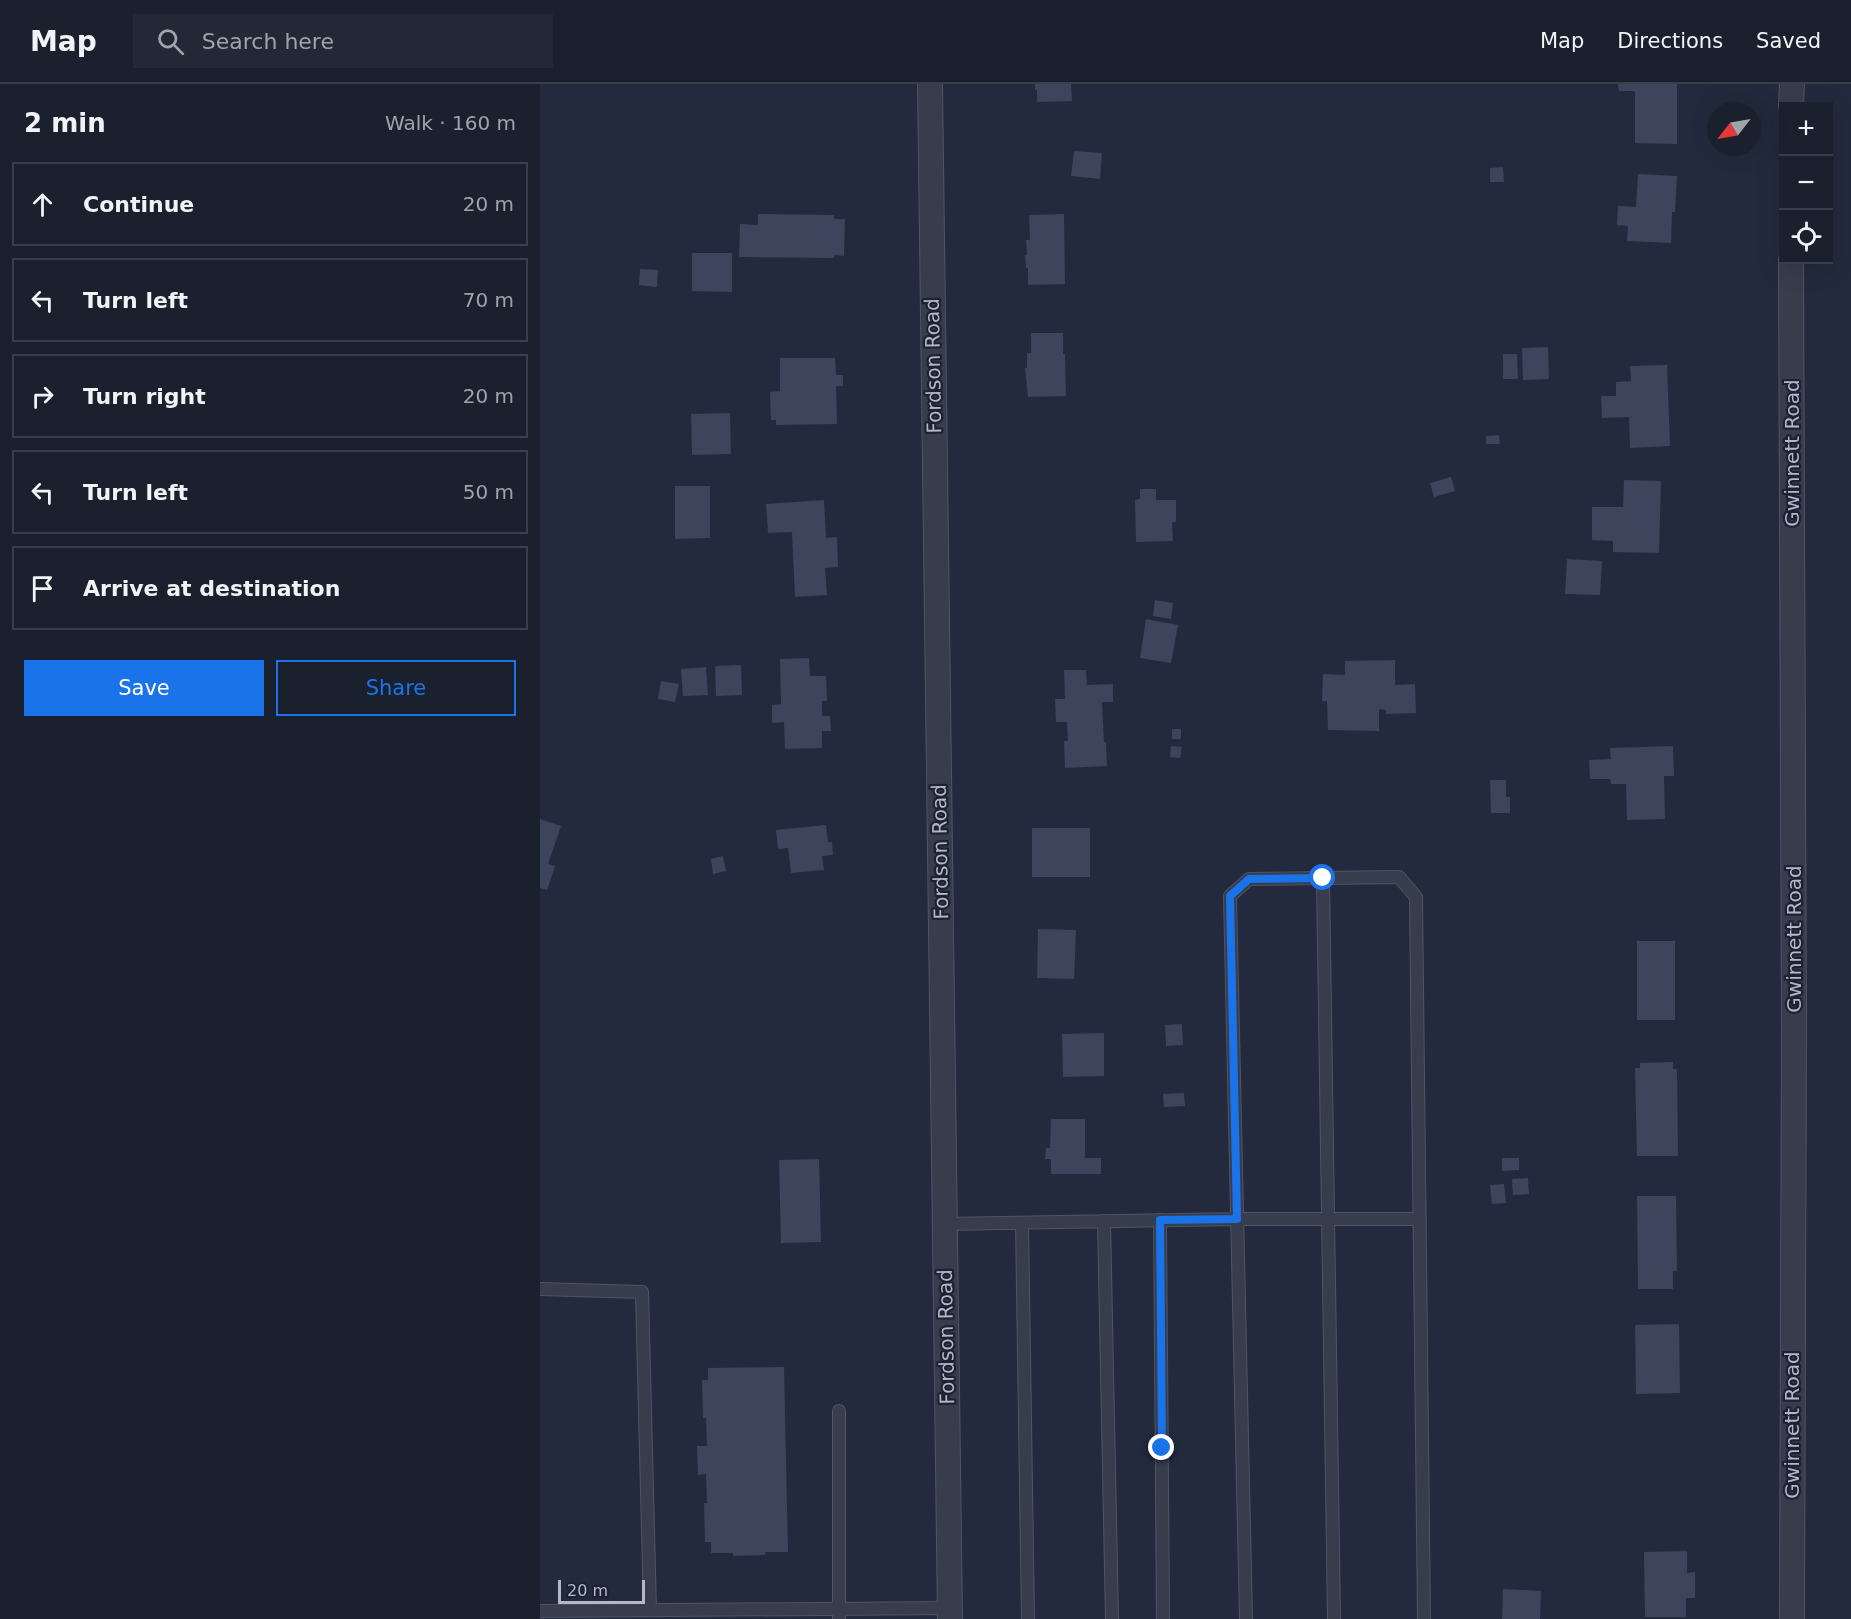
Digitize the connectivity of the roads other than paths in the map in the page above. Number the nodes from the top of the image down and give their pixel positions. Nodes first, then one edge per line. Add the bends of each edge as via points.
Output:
1 (930, 84) edge
2 (1792, 84) edge
3 (1791, 102) edge
4 (1791, 264) edge
5 (1323, 878) junction
6 (1237, 1219) junction
7 (1329, 1219) junction
8 (1420, 1219) junction
9 (1160, 1220) junction
10 (1104, 1221) junction
11 (1022, 1223) junction
12 (945, 1224) junction
13 (540, 1289) edge
14 (839, 1411) dead end
15 (650, 1610) junction
16 (540, 1611) edge
17 (950, 1613) edge
18 (839, 1614) edge
19 (1028, 1619) edge
20 (1112, 1619) edge
21 (1163, 1619) edge
22 (1246, 1619) edge
23 (1334, 1619) edge
24 (1424, 1619) edge
25 (1792, 1619) edge

1 - 12 street, Fordson Road
2 - 3 street
4 - 25 street, Gwinnett Road
5 - 6 lane via 1249,879 1230,896
5 - 7 lane
5 - 8 lane via 1399,877 1416,897
6 - 7 lane
6 - 9 lane
6 - 22 lane
7 - 8 lane
7 - 23 lane
8 - 24 lane
9 - 10 lane
9 - 21 lane
10 - 11 lane
10 - 20 lane
11 - 12 lane
11 - 19 lane
12 - 17 street, Fordson Road
13 - 15 lane via 642,1292
14 - 18 lane
15 - 16 lane
15 - 18 lane
17 - 18 lane

